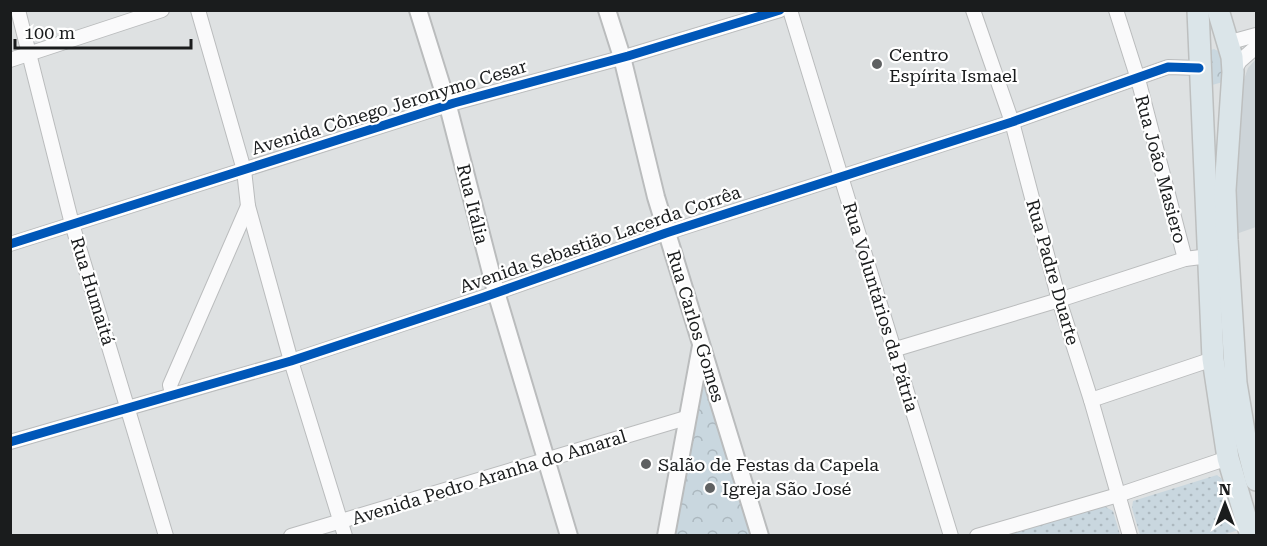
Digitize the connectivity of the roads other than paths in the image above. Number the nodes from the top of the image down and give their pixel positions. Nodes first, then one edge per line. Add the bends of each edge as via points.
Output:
1 (18, 10) edge
2 (162, 10) edge
3 (198, 10) edge
4 (418, 10) edge
5 (607, 10) edge
6 (780, 10) edge
7 (790, 10) edge
8 (973, 10) edge
9 (1116, 10) edge
10 (1198, 10) edge
11 (1218, 10) edge
12 (1257, 35) edge
13 (1227, 43) junction
14 (1257, 47) edge
15 (31, 54) junction
16 (622, 57) junction
17 (1198, 59) junction
18 (10, 60) edge
19 (1138, 79) junction
20 (1233, 80) junction
21 (1199, 89) junction
22 (448, 106) junction
23 (1012, 122) junction
24 (244, 170) junction
25 (840, 176) junction
26 (248, 206) junction
27 (72, 224) junction
28 (666, 233) junction
29 (10, 244) edge
30 (1209, 256) junction
31 (1185, 259) junction
32 (496, 292) junction
33 (1059, 300) junction
34 (702, 342) junction
35 (896, 349) junction
36 (1213, 359) junction
37 (291, 361) junction
38 (172, 394) junction
39 (1091, 400) junction
40 (127, 406) junction
41 (686, 418) junction
42 (10, 442) edge
43 (1228, 458) junction
44 (546, 459) junction
45 (1257, 480) edge
46 (1118, 495) junction
47 (340, 521) junction
48 (166, 536) edge
49 (291, 536) edge
50 (345, 536) edge
51 (569, 536) edge
52 (666, 536) edge
53 (760, 536) edge
54 (951, 536) edge
55 (977, 536) edge
56 (1130, 536) edge
57 (1251, 536) edge

1 - 15 street, Rua Humaitá
2 - 15 street
3 - 24 street
4 - 22 street, Rua Itália
5 - 16 street, Rua Carlos Gomes
6 - 16 street, Avenida Cônego Jeronymo Cesar
7 - 25 street, Rua Voluntários da Pátria
8 - 23 street, Rua Padre Duarte
9 - 19 street, Rua João Masiero
10 - 17 main road
11 - 13 main road
12 - 13 street
13 - 17 main road via 1217,43
13 - 20 main road
14 - 20 street via 1240,61
15 - 18 street
15 - 27 street, Rua Humaitá
16 - 22 street, Avenida Cônego Jeronymo Cesar
16 - 28 street, Rua Carlos Gomes
17 - 19 street, Avenida Sebastião Lacerda Corrêa
17 - 21 main road
19 - 23 street, Avenida Sebastião Lacerda Corrêa
19 - 31 street, Rua João Masiero
20 - 21 main road via 1216,96
20 - 45 main road via 1226,190 1236,383
21 - 30 main road
22 - 24 street, Avenida Cônego Jeronymo Cesar
22 - 32 street, Rua Itália
23 - 25 street, Avenida Sebastião Lacerda Corrêa
23 - 33 street, Rua Padre Duarte
24 - 26 street
24 - 27 street, Avenida Cônego Jeronymo Cesar
25 - 28 street, Avenida Sebastião Lacerda Corrêa
25 - 35 street, Rua Voluntários da Pátria
26 - 37 street
26 - 38 street via 171,385
27 - 29 street, Avenida Cônego Jeronymo Cesar
27 - 40 street, Rua Humaitá
28 - 32 street, Avenida Sebastião Lacerda Corrêa
28 - 34 street, Rua Carlos Gomes
30 - 31 street
30 - 36 main road
31 - 33 street
32 - 37 street, Avenida Sebastião Lacerda Corrêa
32 - 44 street, Rua Itália
33 - 35 street
33 - 39 street, Rua Padre Duarte
34 - 41 street
34 - 53 street, Rua Carlos Gomes
35 - 54 street, Rua Voluntários da Pátria
36 - 39 street
36 - 43 main road
37 - 38 street, Avenida Sebastião Lacerda Corrêa
37 - 47 street
38 - 40 street, Avenida Sebastião Lacerda Corrêa
39 - 46 street, Rua Padre Duarte
40 - 42 street, Avenida Sebastião Lacerda Corrêa
40 - 48 street, Rua Humaitá
41 - 44 street, Avenida Pedro Aranha do Amaral
41 - 52 street
43 - 46 street
43 - 57 main road
44 - 47 street, Avenida Pedro Aranha do Amaral
44 - 51 street, Rua Itália
46 - 55 street
46 - 56 street, Rua Padre Duarte
47 - 49 street, Avenida Pedro Aranha do Amaral
47 - 50 street

